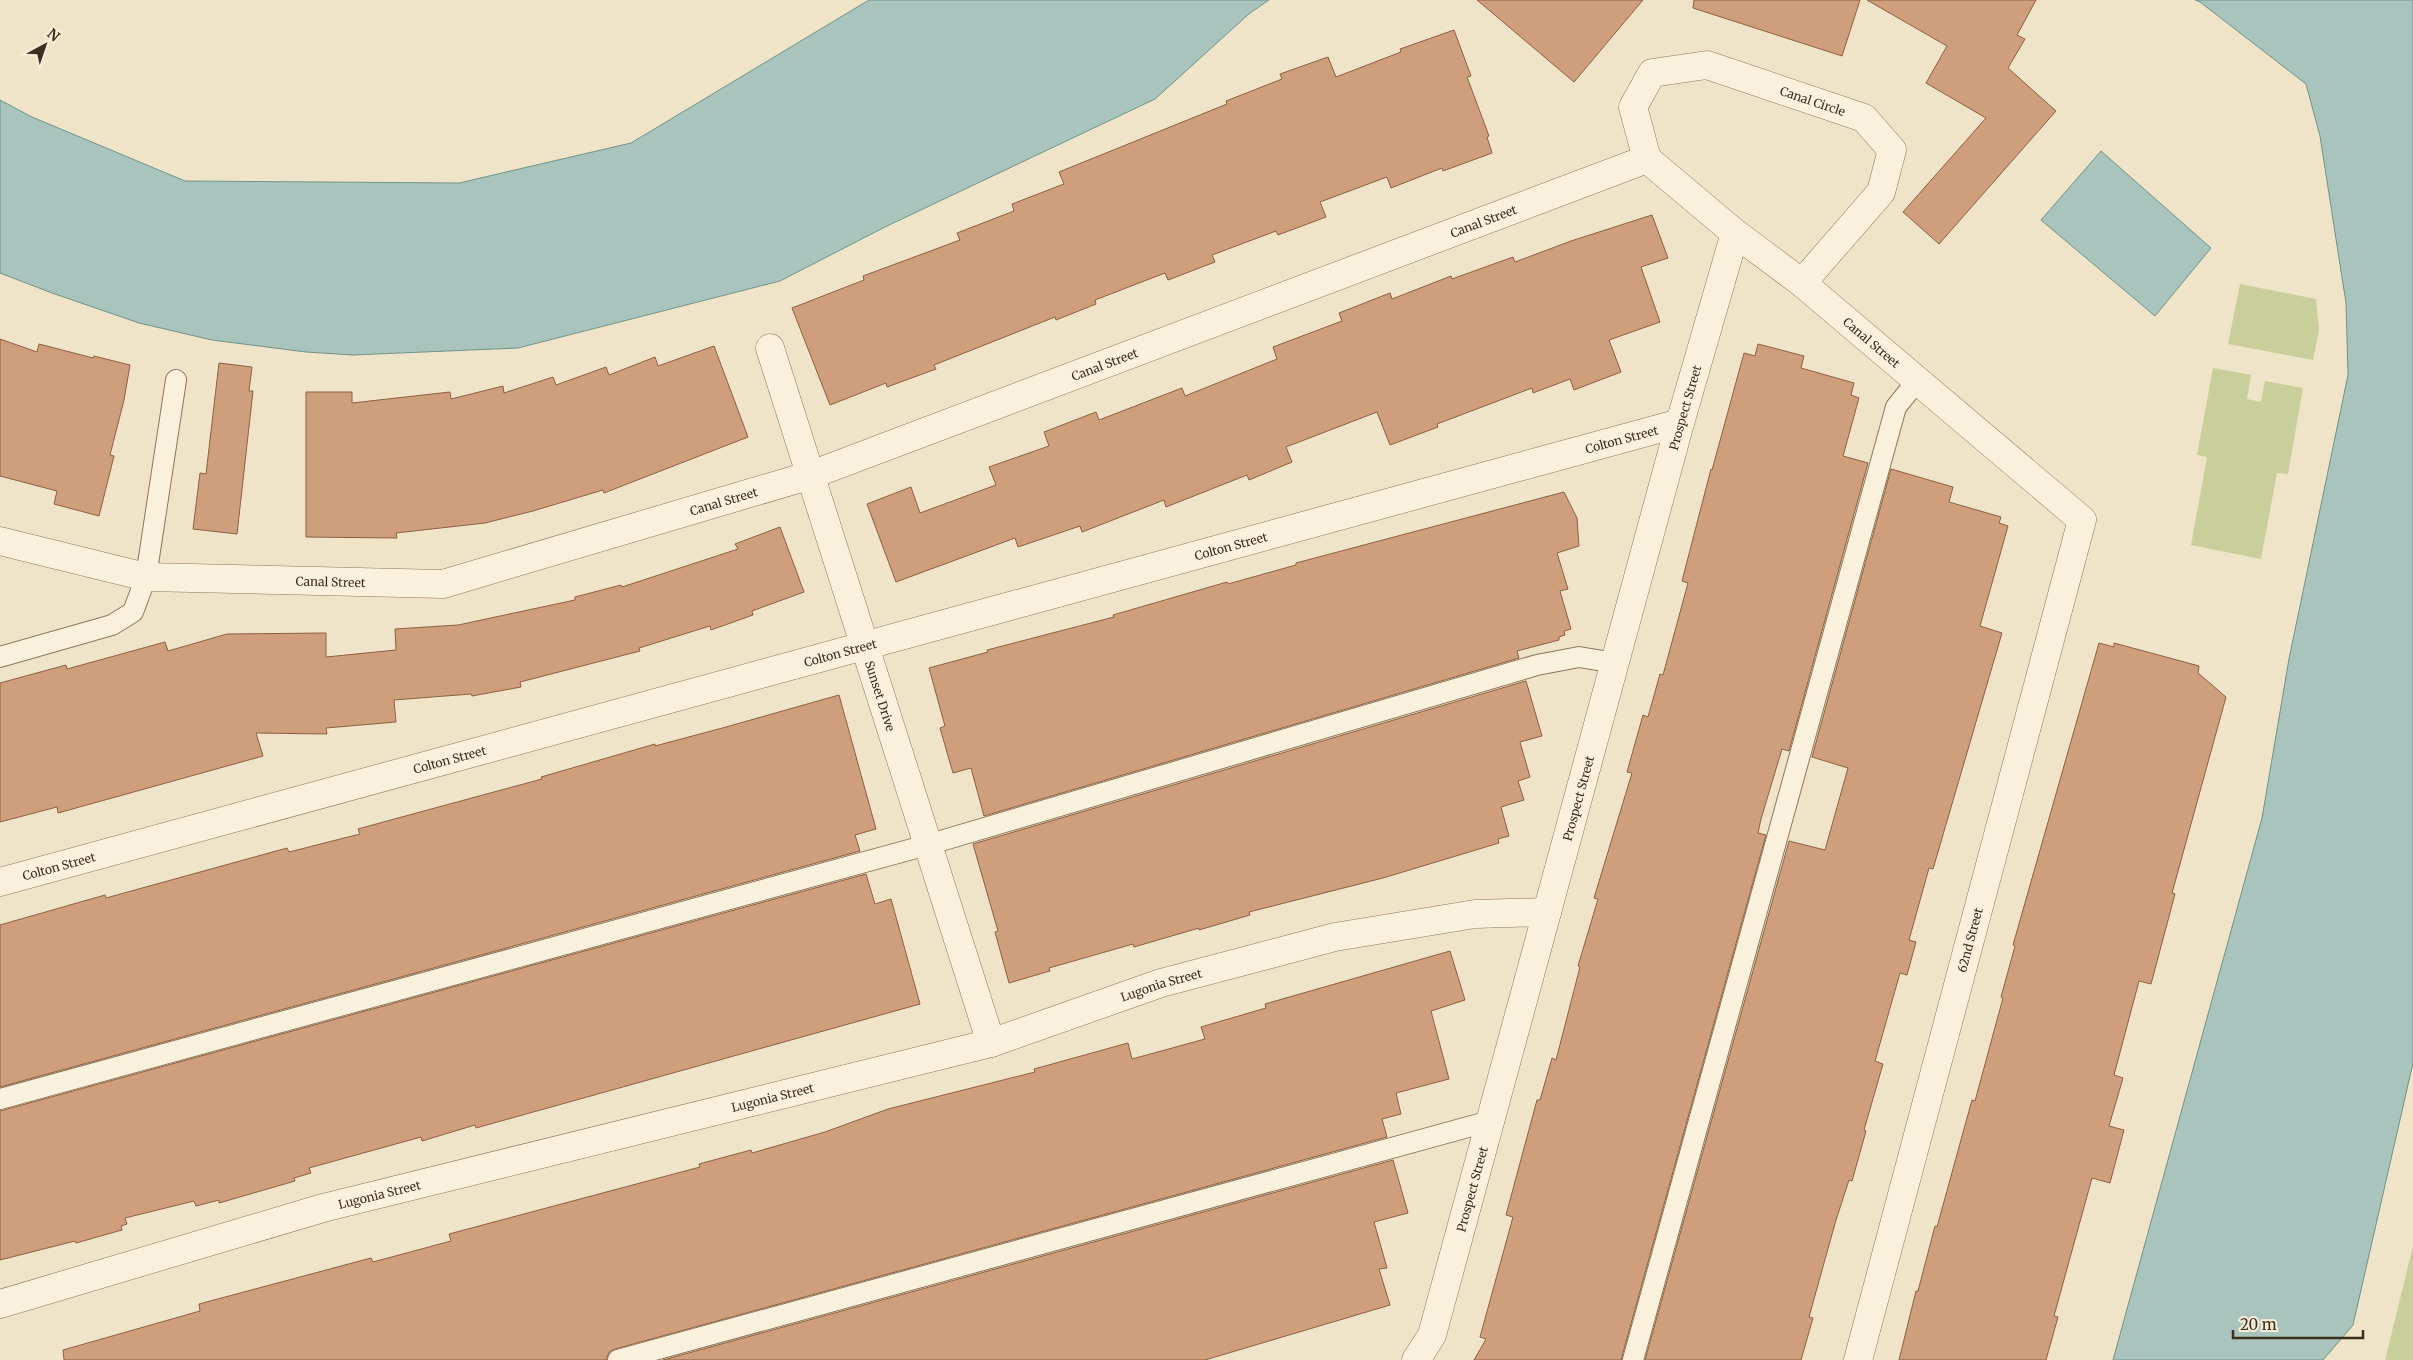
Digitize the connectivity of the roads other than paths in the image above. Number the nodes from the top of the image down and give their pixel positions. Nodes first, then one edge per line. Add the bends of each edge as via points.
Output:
1 (1647, 159) junction
2 (1735, 233) junction
3 (1802, 283) junction
4 (770, 348) dead end
5 (176, 380) dead end
6 (1917, 381) junction
7 (1680, 423) junction
8 (811, 475) junction
9 (2082, 520) joint
10 (0, 541) edge
11 (146, 577) junction
12 (864, 645) junction
13 (0, 657) edge
14 (1616, 663) junction
15 (927, 845) junction
16 (0, 882) edge
17 (1546, 912) junction
18 (991, 1044) junction
19 (0, 1099) edge
20 (1490, 1121) junction
21 (0, 1304) edge
22 (618, 1360) edge
23 (1416, 1360) edge
24 (1633, 1360) edge
25 (1858, 1360) edge

1 - 2 street, Canal Street
1 - 3 street, Canal Circle via 1632,107 1652,73 1707,65 1864,118 1892,150 1881,192
1 - 8 street, Canal Street
2 - 3 street, Canal Street
2 - 7 street, Prospect Street
3 - 6 street, Canal Street
4 - 8 street, Sunset Drive
5 - 11 lane
6 - 9 street, Canal Street
6 - 24 lane via 1896,407
7 - 12 street, Colton Street
7 - 14 street, Prospect Street
8 - 11 street, Canal Street via 443,584
8 - 12 street, Sunset Drive
9 - 25 street, 62nd Street
10 - 11 street, Canal Street
11 - 13 lane via 133,612 112,625
12 - 15 street, Sunset Drive
12 - 16 street, Colton Street
14 - 15 lane via 1579,656 1537,666
14 - 17 street, Prospect Street
15 - 18 street, Sunset Drive
15 - 19 lane
17 - 18 street, Lugonia Street via 1475,914 1335,937 1162,983
17 - 20 street, Prospect Street
18 - 21 street, Lugonia Street via 323,1208
20 - 22 lane
20 - 23 street, Prospect Street via 1432,1335

